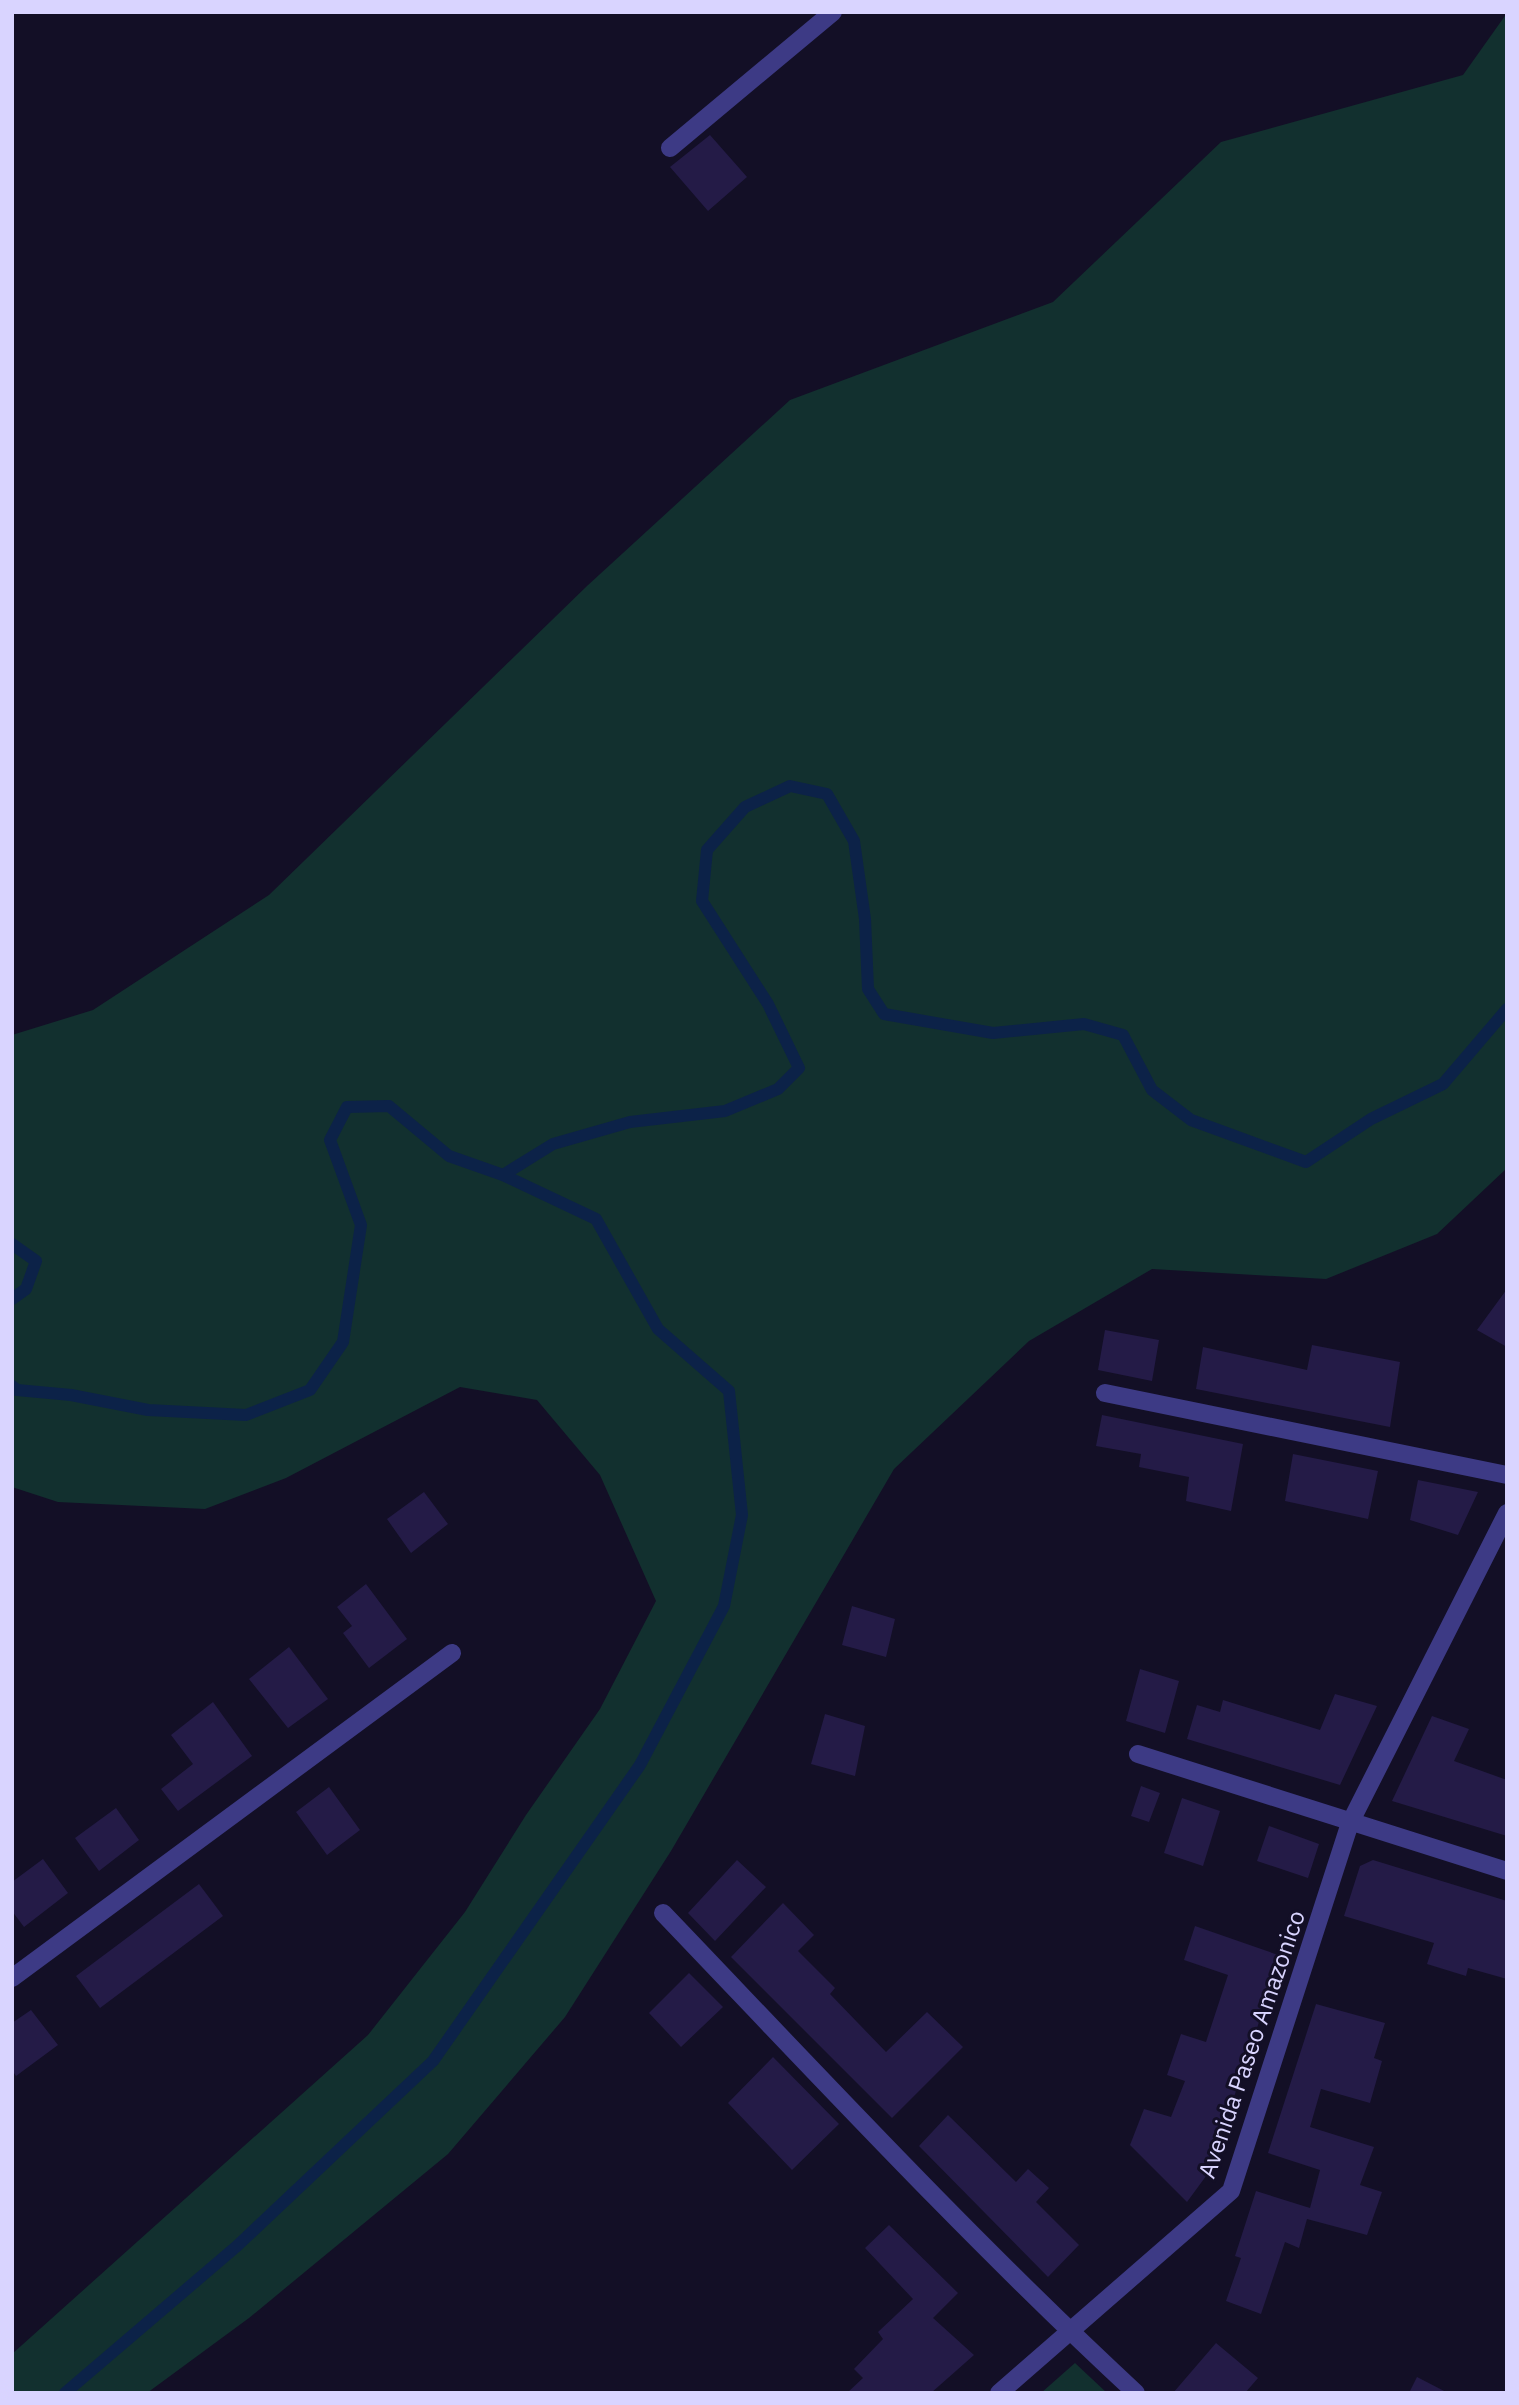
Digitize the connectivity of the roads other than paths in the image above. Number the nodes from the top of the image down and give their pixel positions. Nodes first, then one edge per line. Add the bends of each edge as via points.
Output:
1 (833, 12) edge
2 (670, 148) dead end
3 (1105, 1393) dead end
4 (1507, 1475) edge
5 (1507, 1513) edge
6 (452, 1653) dead end
7 (1138, 1754) dead end
8 (1350, 1823) junction
9 (1507, 1871) edge
10 (663, 1913) dead end
11 (12, 1978) edge
12 (1069, 2331) junction
13 (999, 2393) edge
14 (1136, 2393) edge

1 - 2 street
3 - 4 street
5 - 8 street, Avenida Paseo Amazonico
6 - 11 street
7 - 8 street
8 - 9 street
8 - 12 street, Avenida Paseo Amazonico via 1230,2191
10 - 12 street
12 - 13 street, Avenida Paseo Amazonico
12 - 14 street

